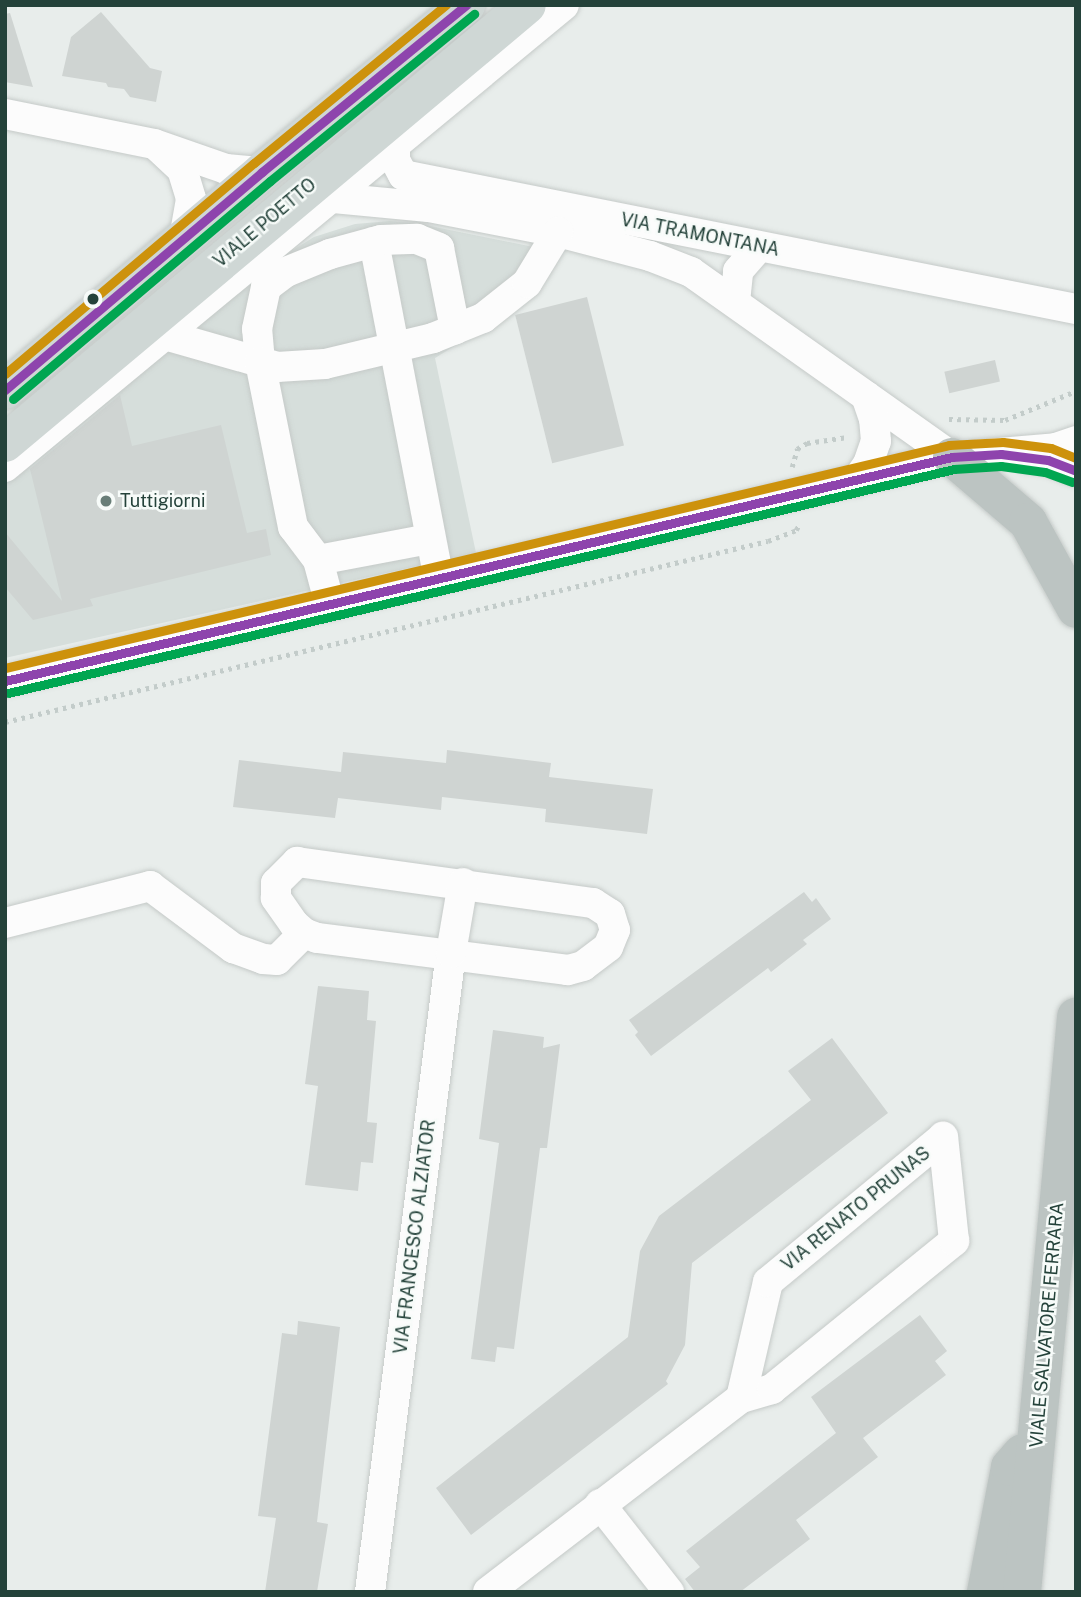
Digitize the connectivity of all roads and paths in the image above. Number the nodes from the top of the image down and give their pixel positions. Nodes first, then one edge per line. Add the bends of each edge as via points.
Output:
1 (441, 5) edge
2 (466, 5) edge
3 (527, 5) edge
4 (564, 5) edge
5 (411, 102) junction
6 (5, 114) edge
7 (154, 144) junction
8 (395, 146) junction
9 (251, 171) junction
10 (315, 196) junction
11 (186, 226) junction
12 (558, 232) junction
13 (374, 242) junction
14 (758, 247) junction
15 (735, 302) junction
16 (1076, 309) edge
17 (455, 329) junction
18 (154, 332) junction
19 (393, 347) junction
20 (260, 362) junction
21 (5, 373) edge
22 (5, 390) edge
23 (1076, 391) edge
24 (866, 396) junction
25 (937, 418) dead end
26 (852, 436) dead end
27 (1076, 441) edge
28 (5, 443) edge
29 (1001, 454) junction
30 (952, 457) junction
31 (5, 467) edge
32 (792, 467) dead end
33 (1076, 471) edge
34 (856, 481) junction
35 (800, 512) dead end
36 (429, 539) junction
37 (318, 560) junction
38 (439, 579) junction
39 (330, 605) junction
40 (1076, 608) edge
41 (5, 681) edge
42 (5, 722) edge
43 (463, 883) junction
44 (5, 923) edge
45 (304, 933) junction
46 (451, 953) junction
47 (1076, 1017) edge
48 (741, 1398) junction
49 (1037, 1435) junction
50 (600, 1504) junction
51 (372, 1591) edge
52 (488, 1592) edge
53 (669, 1592) edge
54 (986, 1592) edge
55 (1022, 1592) edge

1 - 9 street
2 - 9 main road
3 - 5 main road, VIALE POETTO
4 - 8 street
5 - 8 street
5 - 10 main road, VIALE POETTO
6 - 7 street
7 - 9 street via 226,169
7 - 11 street via 182,169 191,199
8 - 10 street
8 - 14 street, VIA TRAMONTANA via 403,175
9 - 11 main road
10 - 12 street, VIA TRAMONTANA via 429,207
10 - 18 main road, VIALE POETTO
11 - 21 street
11 - 22 main road
12 - 15 street, VIA TRAMONTANA via 650,256 691,272
12 - 17 street via 527,283 483,318
13 - 17 street via 417,239 439,248
13 - 19 street
13 - 20 street via 286,272 266,287 257,329
14 - 15 street via 738,271
14 - 16 street, VIA TRAMONTANA
15 - 24 street, VIA TRAMONTANA
17 - 19 street
18 - 20 street
18 - 28 main road, VIALE POETTO
18 - 31 street
19 - 20 street via 325,364 277,367
19 - 36 street
20 - 37 street via 293,527
23 - 25 path via 1005,420
24 - 30 street, VIA TRAMONTANA
24 - 34 street via 876,442
26 - 32 path via 807,443 797,449
27 - 29 street
29 - 30 street
29 - 33 street via 1048,460
30 - 34 street
30 - 40 highway via 1028,522
34 - 38 street
35 - 42 path via 796,530 768,541
36 - 37 street
36 - 38 street
37 - 39 street
38 - 39 street
39 - 41 street
43 - 45 street via 297,862 276,883 276,898
43 - 46 street, VIA FRANCESCO ALZIATOR
43 - 46 street via 593,903 610,914 615,930 608,947 583,966 568,970
44 - 45 street via 150,886 233,948 263,959 277,960
45 - 46 street
46 - 51 street, VIA FRANCESCO ALZIATOR
47 - 49 highway, VIALE SALVATORE FERRARA
48 - 48 street, VIA RENATO PRUNAS via 772,1389 954,1241 943,1137 768,1282
48 - 50 street, VIA RENATO PRUNAS
49 - 54 highway via 1010,1468
49 - 55 highway, VIALE SALVATORE FERRARA
50 - 52 street, VIA RENATO PRUNAS
50 - 53 street

